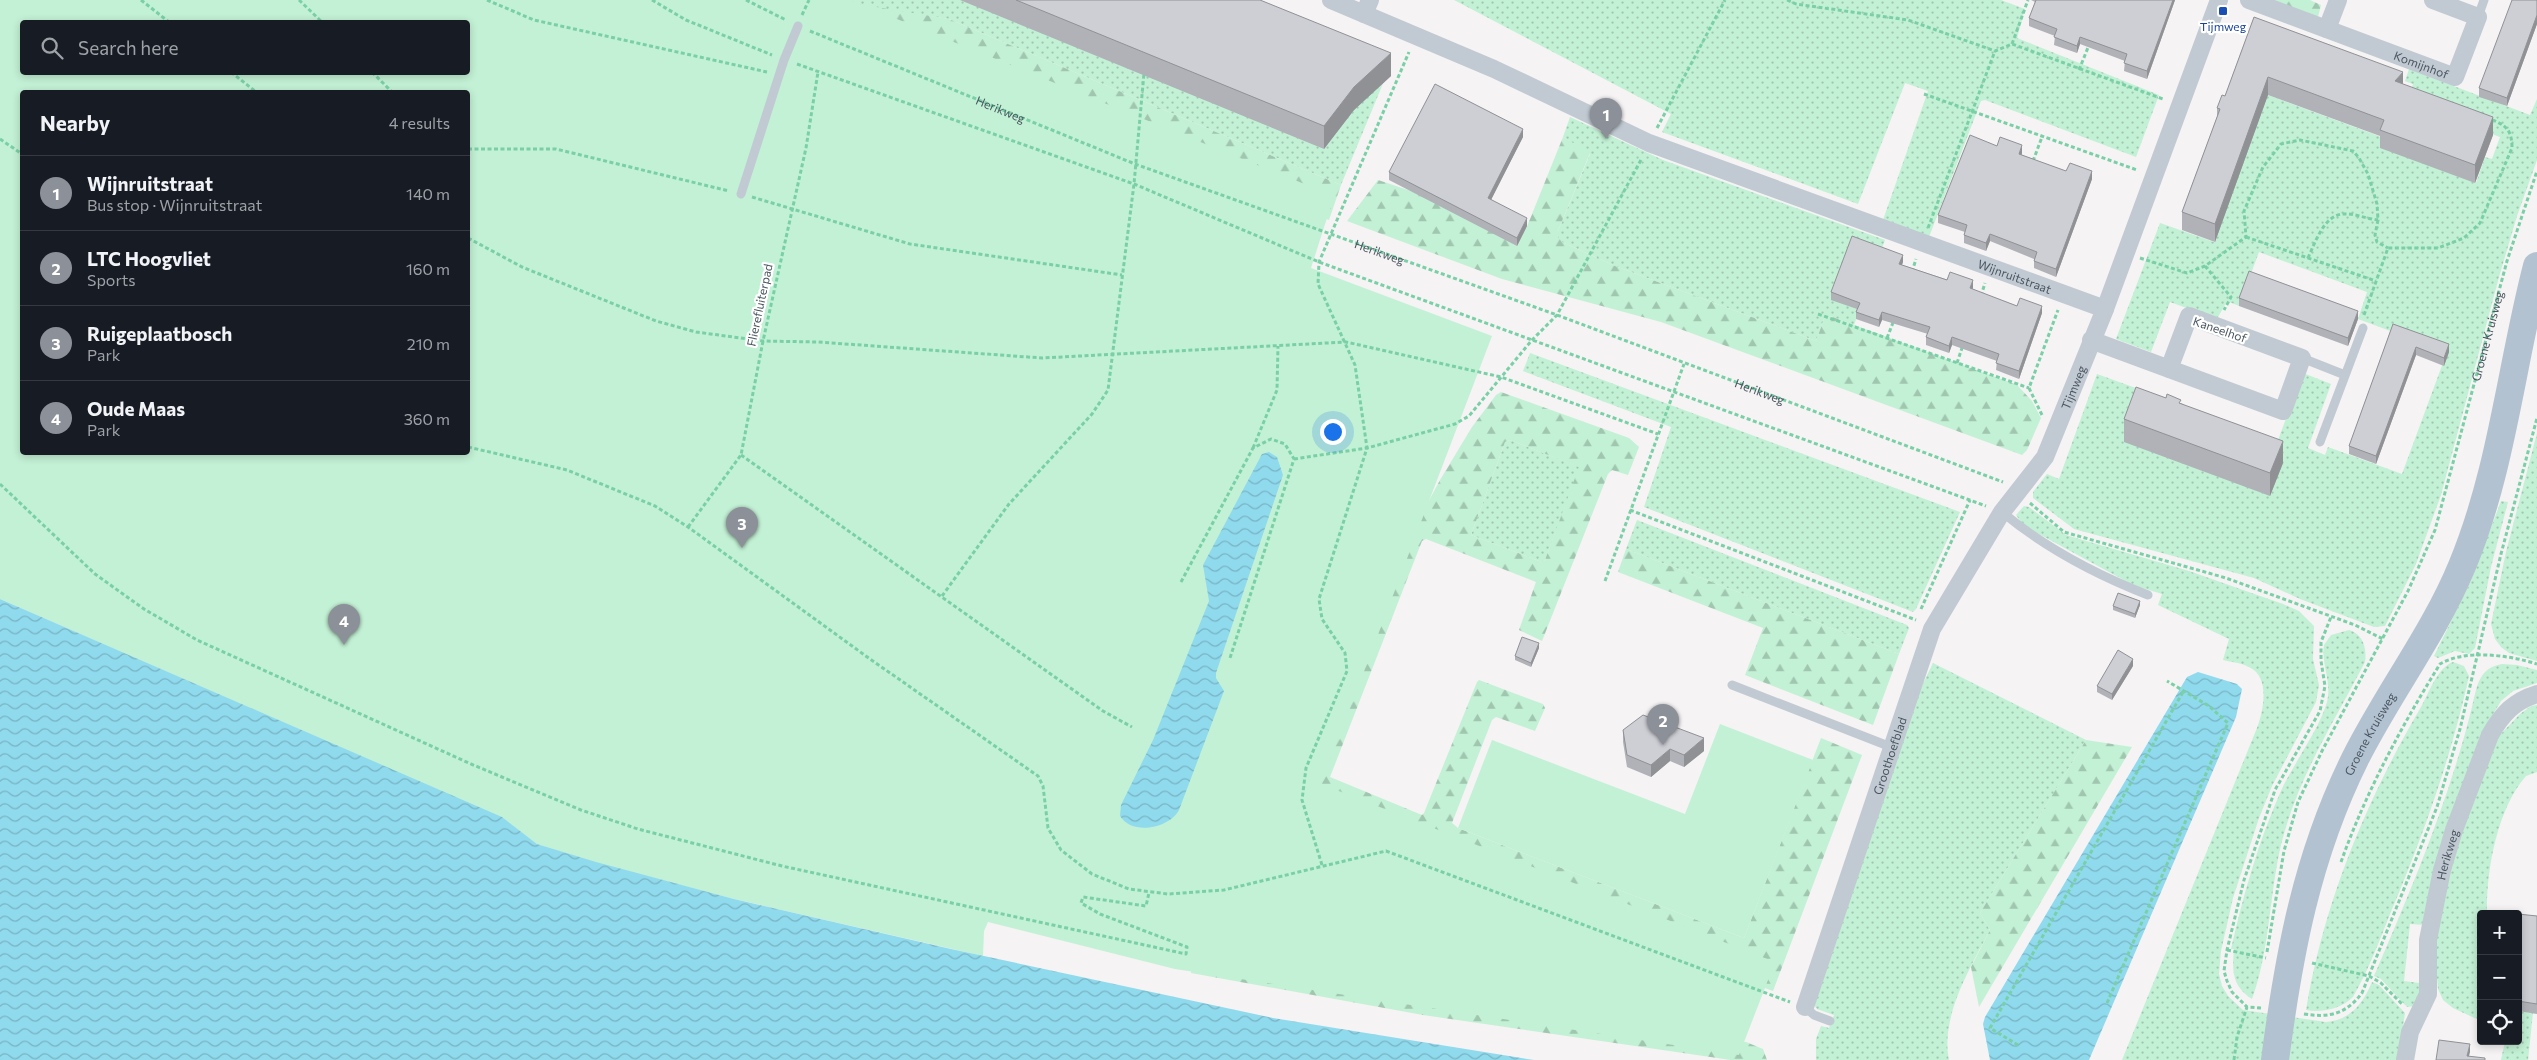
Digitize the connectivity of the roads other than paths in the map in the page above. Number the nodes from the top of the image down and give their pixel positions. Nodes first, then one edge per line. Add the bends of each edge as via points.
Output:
1 (1331, 0) edge
2 (2219, 0) edge
3 (2249, 0) edge
4 (2338, 0) edge
5 (2433, 0) edge
6 (2484, 0) edge
7 (1367, 7) edge
8 (2478, 17) junction
9 (798, 26) road end
10 (2327, 29) junction
11 (741, 194) road end
12 (2537, 266) edge
13 (2105, 309) junction
14 (2363, 328) road end
15 (2537, 330) edge
16 (2091, 340) junction
17 (2302, 358) junction
18 (2170, 369) junction
19 (2345, 376) junction
20 (2506, 421) junction
21 (2320, 442) dead end
22 (2018, 492) joint
23 (2002, 512) junction
24 (2148, 596) dead end
25 (1732, 685) dead end
26 (2537, 694) edge
27 (1892, 747) junction
28 (1804, 1007) joint
29 (1830, 1021) dead end
30 (2275, 1060) edge
31 (2405, 1060) edge

1 - 7 street, Wijnruitstraat
2 - 13 street, Tijmweg
3 - 10 street, Komijnhof
4 - 10 street
5 - 8 street
6 - 8 lane, Komijnhof
7 - 13 street, Wijnruitstraat via 1416,35 1650,143
8 - 10 street, Komijnhof via 2455,77
9 - 11 lane
12 - 20 main road, Groene Kruisweg
13 - 16 street, Tijmweg
14 - 19 lane
15 - 20 main road, Groene Kruisweg
16 - 18 street
16 - 22 street, Tijmweg via 2045,457
17 - 18 street via 2283,411
17 - 18 street, Kaneelhof via 2189,316
17 - 19 lane, Kaneelhof
19 - 21 lane
20 - 30 main road, Groene Kruisweg via 2462,566 2356,757 2316,852 2286,978
22 - 23 street, Groothoefblad
23 - 24 lane via 2021,529 2115,582
23 - 27 street, Groothoefblad via 1932,629
25 - 27 lane
26 - 31 street, Herikweg via 2509,708 2498,721 2471,781 2435,898 2428,940 2428,994 2408,1040
27 - 28 street, Groothoefblad
28 - 29 lane, Groothoefblad

